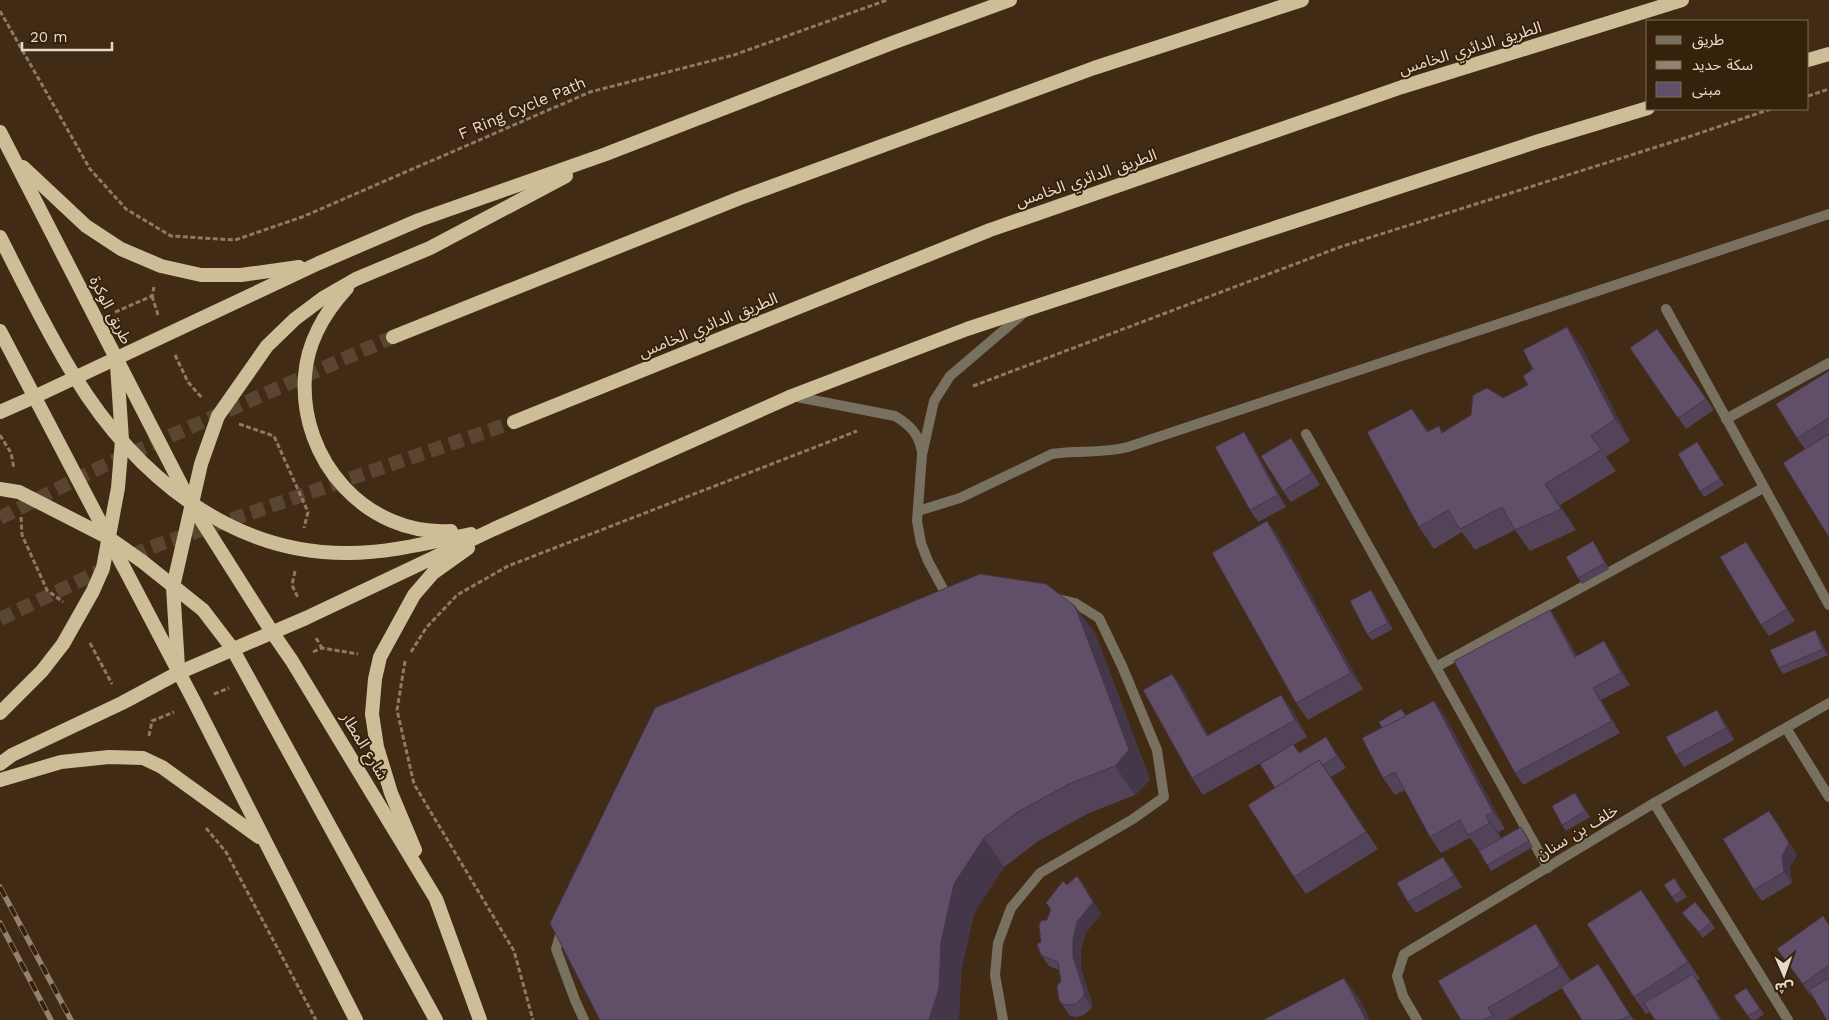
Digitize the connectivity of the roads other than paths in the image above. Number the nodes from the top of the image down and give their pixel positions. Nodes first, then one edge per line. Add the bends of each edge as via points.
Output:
1 (1010, 0) edge
2 (1302, 0) edge
3 (1682, 0) edge
4 (1829, 54) edge
5 (1809, 60) edge
6 (1646, 109) edge
7 (0, 132) edge
8 (606, 154) junction
9 (14, 158) junction
10 (1829, 214) edge
11 (0, 237) edge
12 (319, 263) junction
13 (356, 279) junction
14 (1030, 308) junction
15 (1666, 309) dead end
16 (0, 331) edge
17 (393, 337) tunnel mouth
18 (117, 358) junction
19 (1829, 363) edge
20 (75, 378) junction
21 (792, 396) junction
22 (34, 397) junction
23 (0, 412) edge
24 (1726, 419) junction
25 (514, 422) tunnel mouth
26 (1306, 434) dead end
27 (122, 440) junction
28 (922, 456) junction
29 (1763, 488) junction
30 (0, 489) edge
31 (191, 504) junction
32 (918, 511) junction
33 (494, 529) junction
34 (109, 538) junction
35 (173, 587) junction
36 (1051, 597) edge
37 (951, 602) edge
38 (1829, 605) edge
39 (272, 632) junction
40 (232, 648) junction
41 (1436, 667) junction
42 (178, 673) junction
43 (1829, 703) edge
44 (0, 713) edge
45 (1786, 728) junction
46 (0, 764) edge
47 (0, 780) edge
48 (1829, 797) edge
49 (1654, 804) junction
50 (263, 840) junction
51 (1548, 868) junction
52 (436, 899) junction
53 (566, 920) edge
54 (356, 1020) edge
55 (436, 1020) edge
56 (480, 1020) edge
57 (584, 1020) edge
58 (1003, 1020) edge
59 (1417, 1020) edge
60 (1788, 1020) edge

1 - 8 highway
2 - 17 highway via 1094,68 740,198
3 - 25 highway, الطريق الدائري الخامس via 1402,87 990,230
4 - 5 highway
6 - 14 highway
7 - 9 highway, طريق الوكرة
8 - 12 highway via 419,220
8 - 13 highway via 430,248
9 - 12 highway via 86,226 121,249 161,266 201,275 276,271
9 - 18 highway, طريق الوكرة
10 - 32 street via 1128,447 1095,453 1052,454 960,498
11 - 20 highway
12 - 18 highway
13 - 31 highway via 295,319 267,346 218,416
13 - 33 highway via 331,306 313,340 307,366 306,413 317,449 336,480 364,506 396,523 433,532
14 - 21 highway
14 - 28 street via 960,366 941,388 934,401
15 - 24 street
16 - 22 highway
18 - 20 highway
18 - 27 highway
18 - 31 highway, طريق الوكرة
19 - 24 street
20 - 22 highway
20 - 27 highway
21 - 28 street via 895,416 915,432 921,443
21 - 33 highway
22 - 23 highway
22 - 34 highway
24 - 29 street
26 - 41 street
27 - 31 highway via 152,472
27 - 34 highway
28 - 32 street
29 - 38 street
29 - 41 street
30 - 34 highway via 19,492
31 - 33 highway via 235,529 300,550 348,553 396,550
31 - 35 highway
31 - 39 highway, شارع المطار
32 - 37 street via 921,543
33 - 39 highway
33 - 52 highway via 433,573 420,588 380,657 375,679 372,714 376,748 391,793
34 - 35 highway
34 - 42 highway
34 - 44 highway via 103,568 63,644 42,672
35 - 40 highway via 203,610
35 - 42 highway
36 - 58 street via 1075,603 1099,618 1157,750 1164,797 1133,819 1040,873 1011,908 998,943 995,975
39 - 40 highway
39 - 52 highway, شارع المطار
40 - 42 highway
40 - 55 highway
41 - 51 street
42 - 46 highway via 12,755
42 - 50 highway
43 - 45 street, خلف بن سنان
45 - 48 street
45 - 49 street, خلف بن سنان
47 - 50 highway via 60,762 109,757 143,758 162,767
49 - 51 street, خلف بن سنان
49 - 60 street
50 - 54 highway
51 - 59 street, خلف بن سنان via 1404,954 1398,976 1403,996
52 - 56 highway, شارع المطار
53 - 57 street via 556,950

